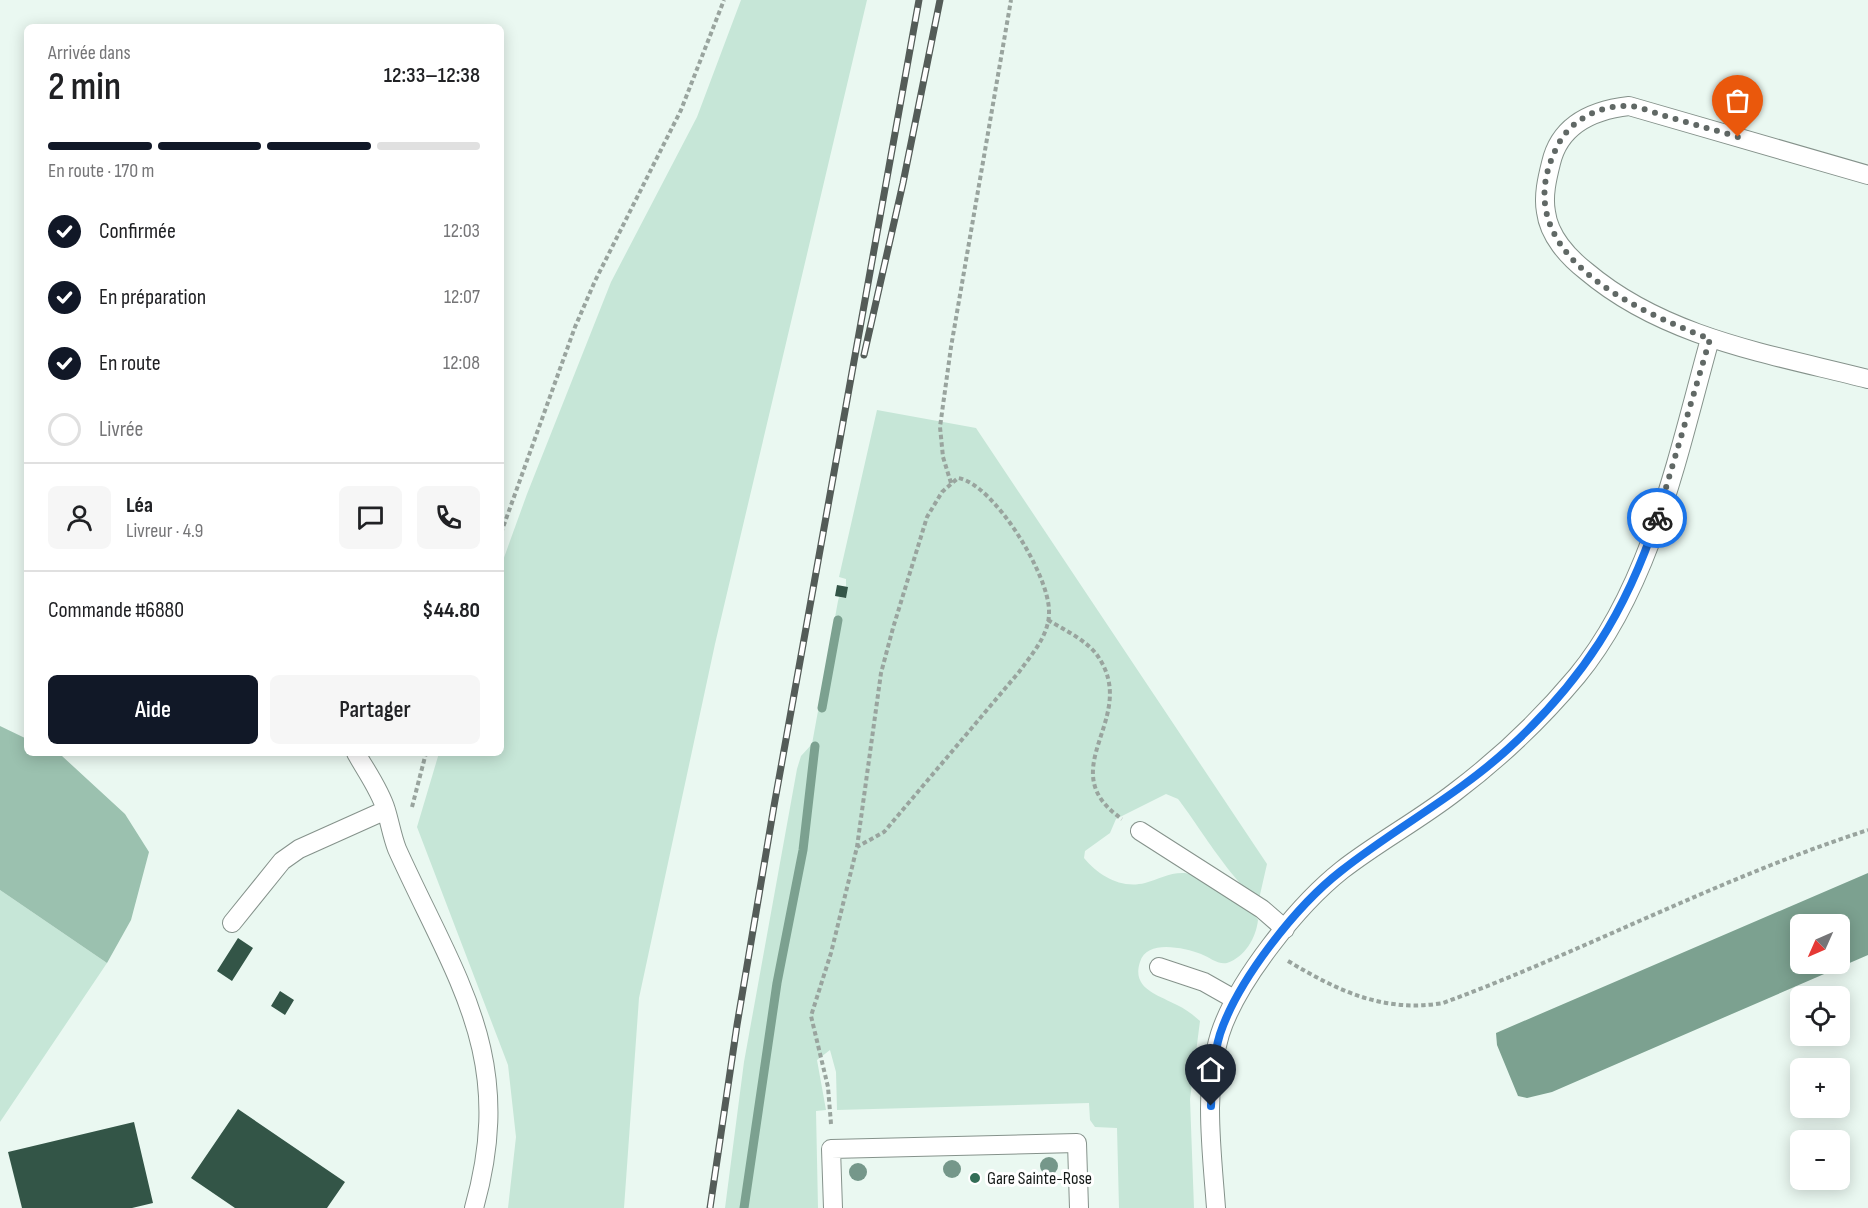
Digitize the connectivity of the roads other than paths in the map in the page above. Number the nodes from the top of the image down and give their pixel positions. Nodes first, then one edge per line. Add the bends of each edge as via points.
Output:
1 (1868, 175) edge
2 (1710, 339) junction
3 (1868, 380) edge
4 (358, 756) edge
5 (386, 810) junction
6 (1140, 831) road end
7 (232, 923) dead end
8 (1286, 929) junction
9 (1159, 967) dead end
10 (1234, 999) junction
11 (474, 1208) edge
12 (833, 1208) edge
13 (1079, 1208) edge
14 (1216, 1208) edge

1 - 2 lane via 1629,106 1604,109 1584,117 1564,135 1552,157 1546,183 1546,213 1555,239 1610,291 1655,318
2 - 3 lane
2 - 8 lane via 1648,545 1597,648 1547,710 1508,749 1453,794 1340,872
4 - 5 lane
5 - 7 lane via 299,849 282,861
5 - 11 lane via 397,849 464,990 482,1052 489,1124
6 - 8 lane via 1262,909
8 - 10 lane
9 - 10 lane via 1204,982
10 - 14 lane via 1212,1069
12 - 13 lane via 831,1149 1077,1143

